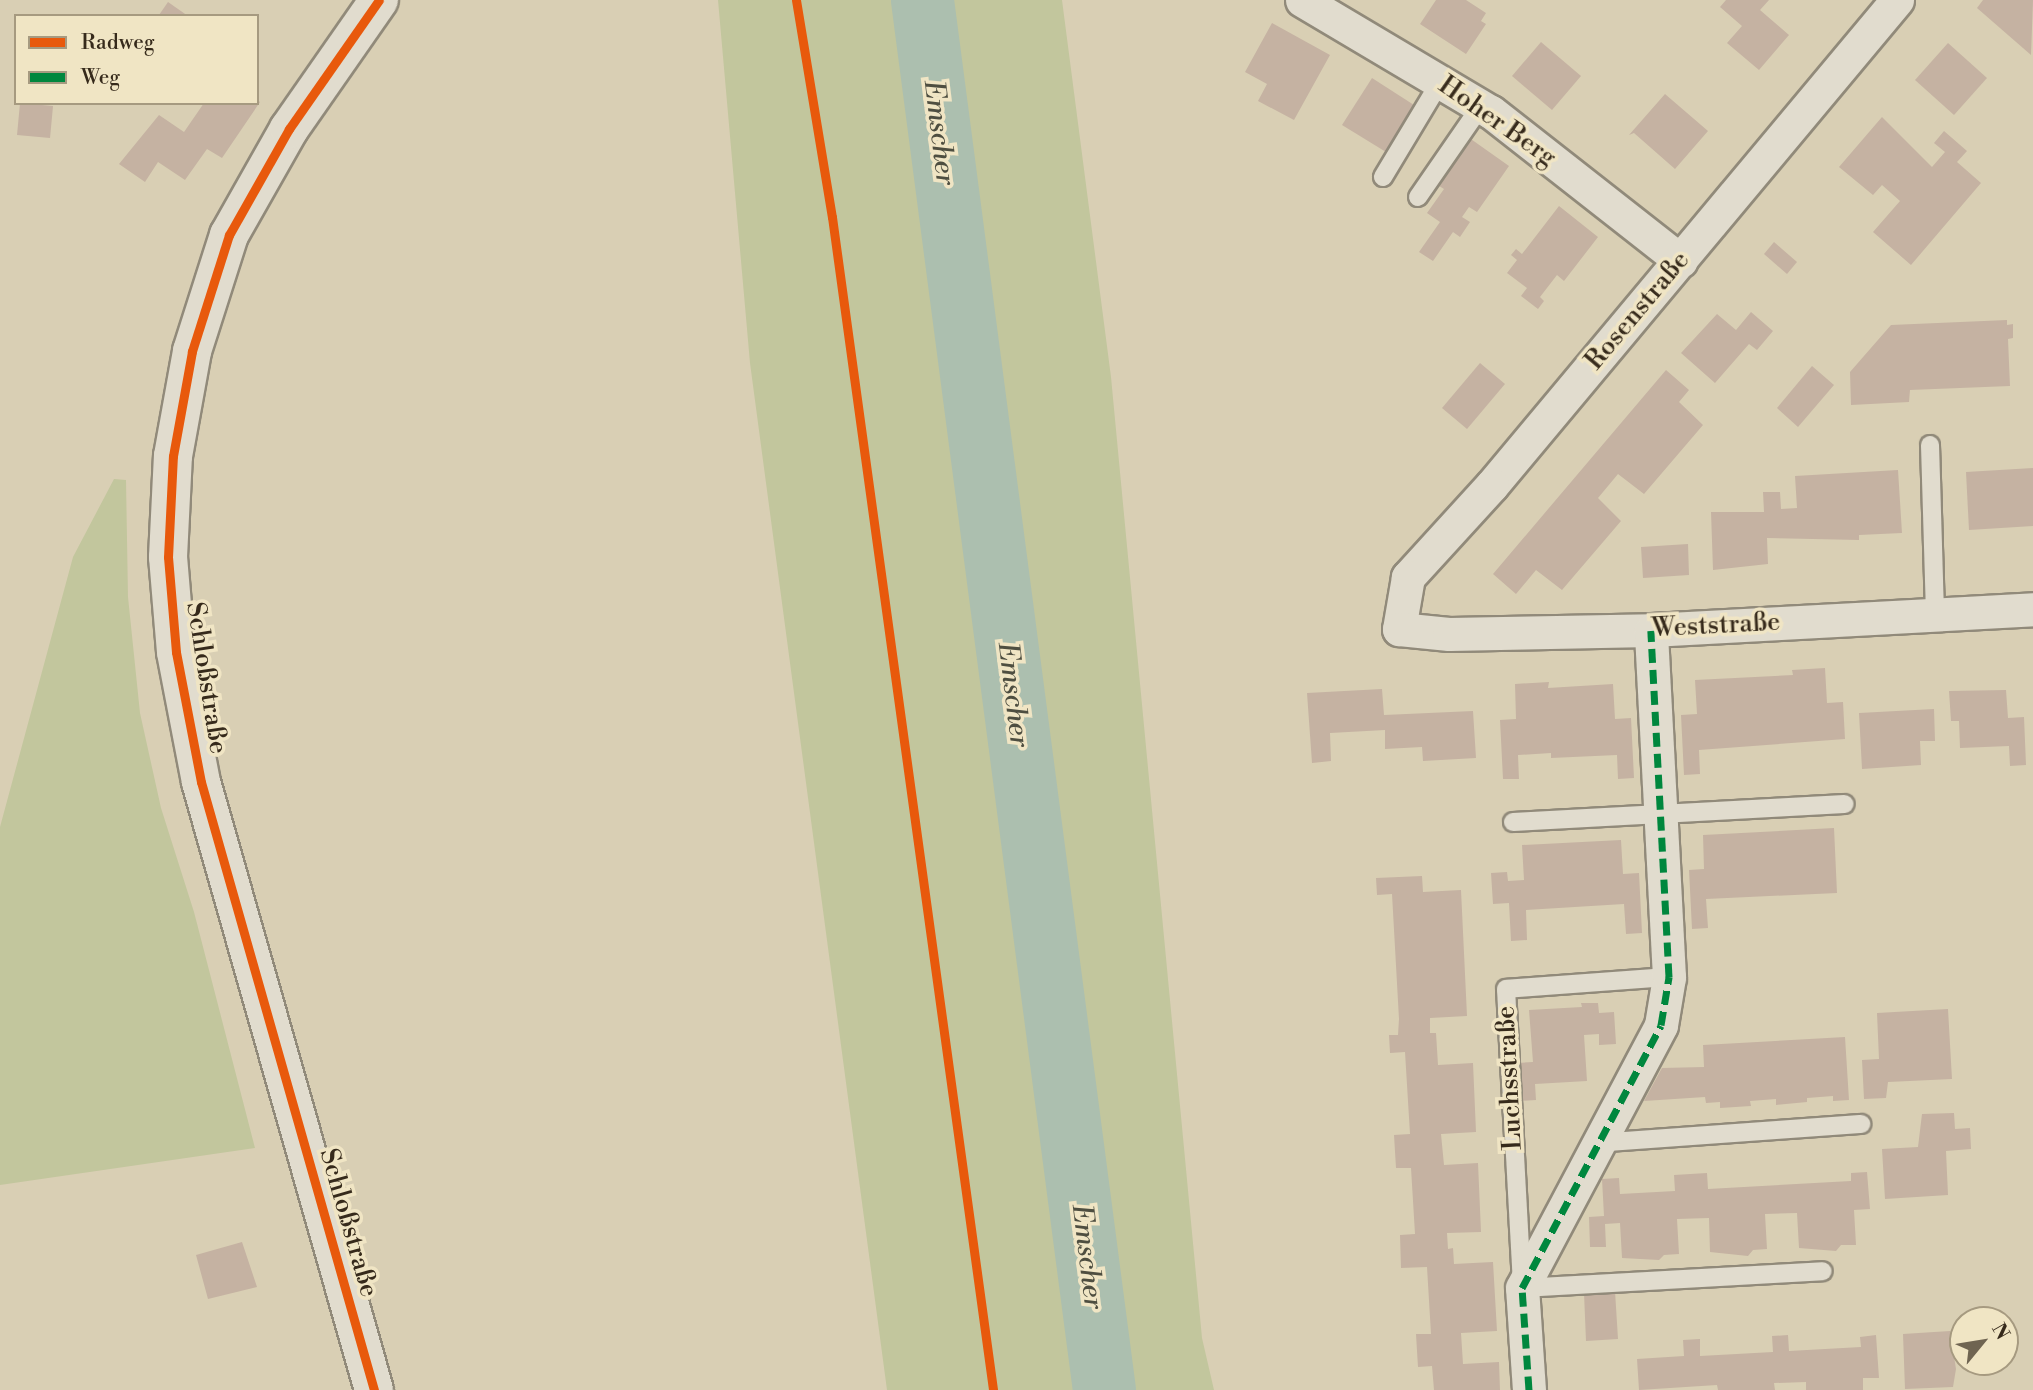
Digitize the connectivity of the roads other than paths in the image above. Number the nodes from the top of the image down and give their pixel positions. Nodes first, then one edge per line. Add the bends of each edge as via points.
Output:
1 (379, 0) edge
2 (1302, 0) edge
3 (1897, 0) edge
4 (1440, 82) junction
5 (1481, 106) junction
6 (1382, 177) dead end
7 (1418, 197) dead end
8 (1681, 261) junction
9 (1930, 445) dead end
10 (2033, 609) edge
11 (1935, 614) junction
12 (1399, 629) joint
13 (1651, 630) junction
14 (1844, 804) dead end
15 (1660, 810) junction
16 (1513, 822) dead end
17 (1669, 977) junction
18 (1861, 1124) dead end
19 (1597, 1143) junction
20 (1823, 1272) dead end
21 (1522, 1288) junction
22 (374, 1390) edge
23 (1529, 1390) edge

1 - 22 street, Schloßstraße via 289,128 229,235 192,351 173,456 168,557 176,652 201,782
2 - 4 street, Hoher Berg
3 - 8 street, Rosenstraße
4 - 5 street, Hoher Berg
4 - 6 lane
5 - 7 lane
5 - 8 street, Hoher Berg
8 - 12 street, Rosenstraße via 1408,577
9 - 11 lane
10 - 11 street, Weststraße
11 - 13 street, Weststraße
12 - 13 street, Weststraße via 1449,634
13 - 15 street
14 - 15 lane
15 - 16 lane
15 - 17 street
17 - 19 street via 1661,1025
17 - 21 lane, Luchsstraße via 1506,989
18 - 19 lane
19 - 21 street
20 - 21 lane
21 - 23 street, Luchsstraße

